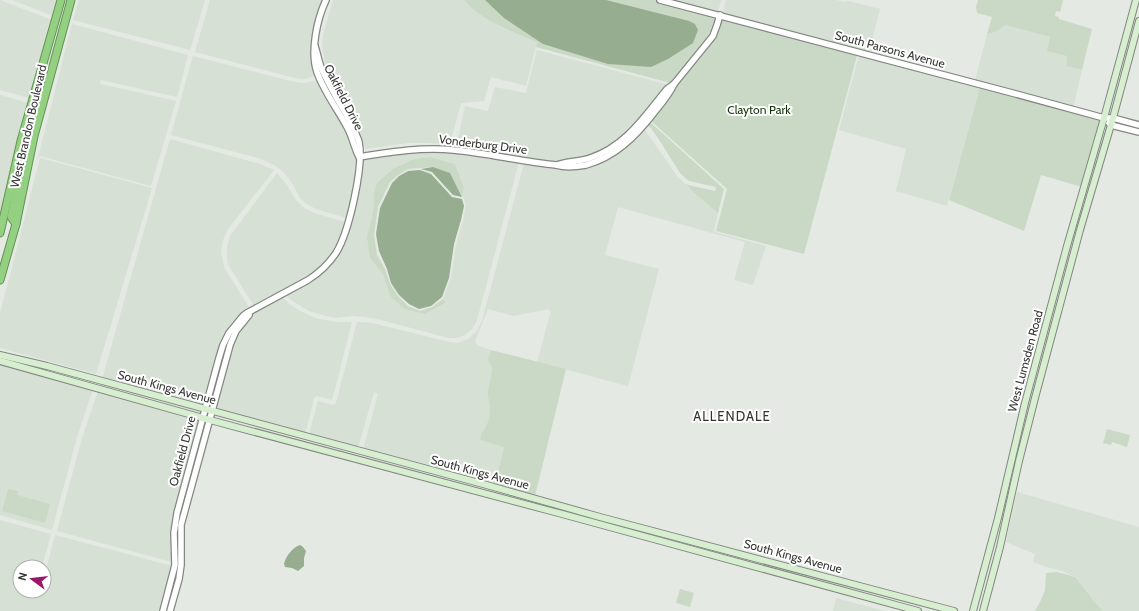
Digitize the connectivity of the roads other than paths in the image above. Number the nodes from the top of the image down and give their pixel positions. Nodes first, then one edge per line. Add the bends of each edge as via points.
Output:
1 (61, 0) edge
2 (65, 0) edge
3 (71, 0) edge
4 (660, 0) edge
5 (1136, 0) edge
6 (325, 2) edge
7 (720, 15) junction
8 (56, 18) junction
9 (66, 20) junction
10 (1139, 21) edge
11 (57, 53) junction
12 (1104, 118) junction
13 (1113, 118) junction
14 (1111, 125) junction
15 (1139, 125) edge
16 (1139, 132) edge
17 (359, 157) junction
18 (13, 180) junction
19 (16, 224) junction
20 (0, 233) edge
21 (0, 280) edge
22 (253, 310) junction
23 (0, 354) edge
24 (0, 361) edge
25 (205, 409) junction
26 (212, 411) junction
27 (202, 418) junction
28 (210, 420) junction
29 (240, 428) junction
30 (296, 434) junction
31 (163, 611) edge
32 (170, 611) edge
33 (915, 611) edge
34 (954, 611) edge
35 (973, 611) edge
36 (983, 611) edge

1 - 8 highway, West Brandon Boulevard
2 - 9 highway via 62,15
3 - 9 highway, West Brandon Boulevard
4 - 7 street, South Parsons Avenue
5 - 12 main road, West Lumsden Road
6 - 17 street, Oakfield Drive via 315,46 320,66 339,107 357,135
7 - 12 street, South Parsons Avenue
7 - 17 street, Vonderburg Drive via 713,36 640,130 627,143 604,158 588,164 567,167 440,149 398,151
8 - 11 highway via 59,26 53,49
8 - 18 highway, West Brandon Boulevard
9 - 11 highway, West Brandon Boulevard
10 - 13 main road, West Lumsden Road
11 - 19 highway, West Brandon Boulevard via 34,136
12 - 13 street, South Parsons Avenue
12 - 14 street
12 - 35 main road, West Lumsden Road via 1025,403
13 - 14 main road, West Lumsden Road
13 - 15 street, South Parsons Avenue
14 - 16 street
14 - 36 main road, West Lumsden Road via 1035,398
17 - 22 street, Oakfield Drive via 358,183 348,220 340,245 330,261 308,280
18 - 19 highway via 17,188 11,217
18 - 20 highway, West Brandon Boulevard
19 - 21 highway, West Brandon Boulevard
22 - 25 street, Oakfield Drive via 238,321 224,342
22 - 26 street, Oakfield Drive via 232,340
23 - 25 main road, South Kings Avenue
24 - 27 main road, South Kings Avenue
25 - 26 main road, South Kings Avenue
25 - 27 street, Oakfield Drive
26 - 28 street, Oakfield Drive
26 - 30 main road, South Kings Avenue
27 - 28 main road, South Kings Avenue
27 - 31 street, Oakfield Drive via 175,523 175,565
28 - 29 main road, South Kings Avenue
28 - 32 street, Oakfield Drive via 181,525 181,566
29 - 30 main road via 286,436
29 - 33 main road, South Kings Avenue
30 - 34 main road, South Kings Avenue

